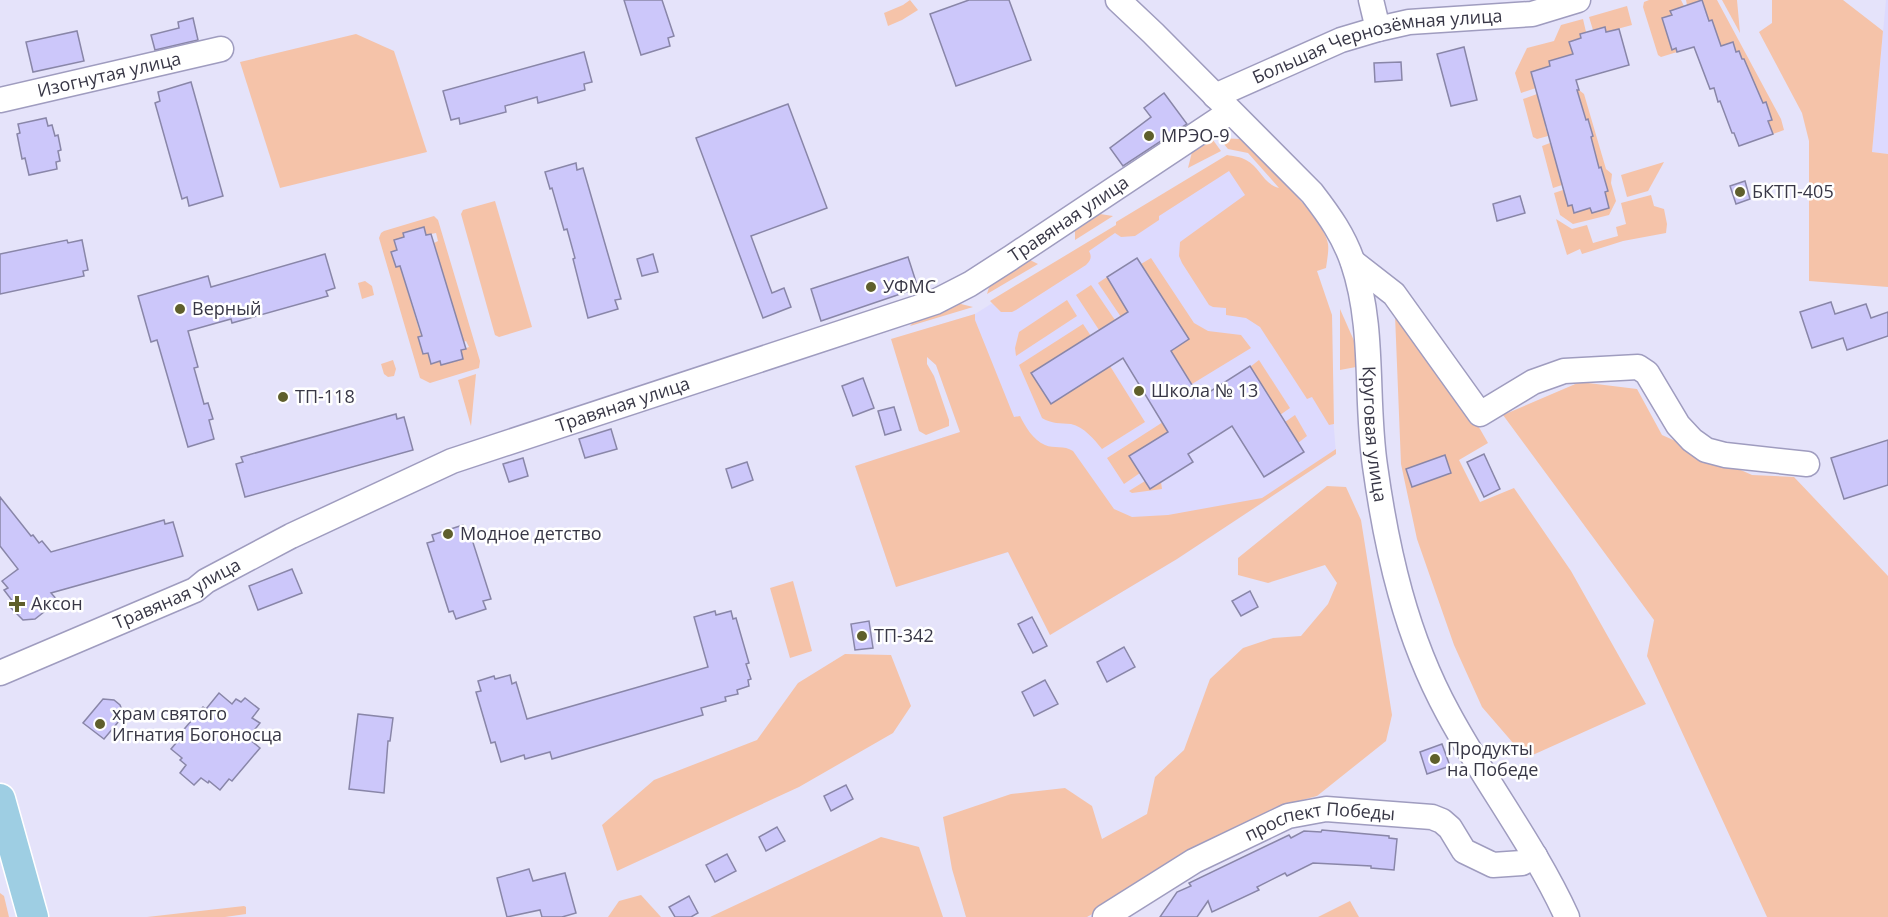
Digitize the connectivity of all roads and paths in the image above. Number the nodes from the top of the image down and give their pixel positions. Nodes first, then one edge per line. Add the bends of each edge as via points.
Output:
1 (1118, 0) edge
2 (1371, 0) edge
3 (1578, 0) edge
4 (1530, 7) edge
5 (1378, 29) junction
6 (220, 49) dead end
7 (0, 100) edge
8 (1223, 104) junction
9 (1353, 262) junction
10 (1807, 464) dead end
11 (0, 674) edge
12 (0, 799) edge
13 (1535, 856) junction
14 (33, 917) edge
15 (1105, 917) edge
16 (1567, 917) edge

1 - 8 street, Круговая улица
2 - 5 street
3 - 4 street, Большая Чернозёмная улица
4 - 5 street, Большая Чернозёмная улица
5 - 8 street, Большая Чернозёмная улица via 1341,40
6 - 7 street, Изогнутая улица
8 - 9 street, Круговая улица via 1312,193 1332,219
8 - 11 street, Травяная улица via 987,273 935,302 452,461 291,536 195,590
9 - 10 street via 1394,294 1480,414 1533,382 1564,371 1638,367 1647,373 1678,425 1706,450
9 - 13 street, Круговая улица via 1364,309 1375,466 1405,611 1424,665 1448,713
12 - 14 main road
13 - 15 street, проспект Победы via 1522,863 1493,866 1464,852 1442,821 1326,808 1288,816 1194,861
13 - 16 street, Круговая улица

